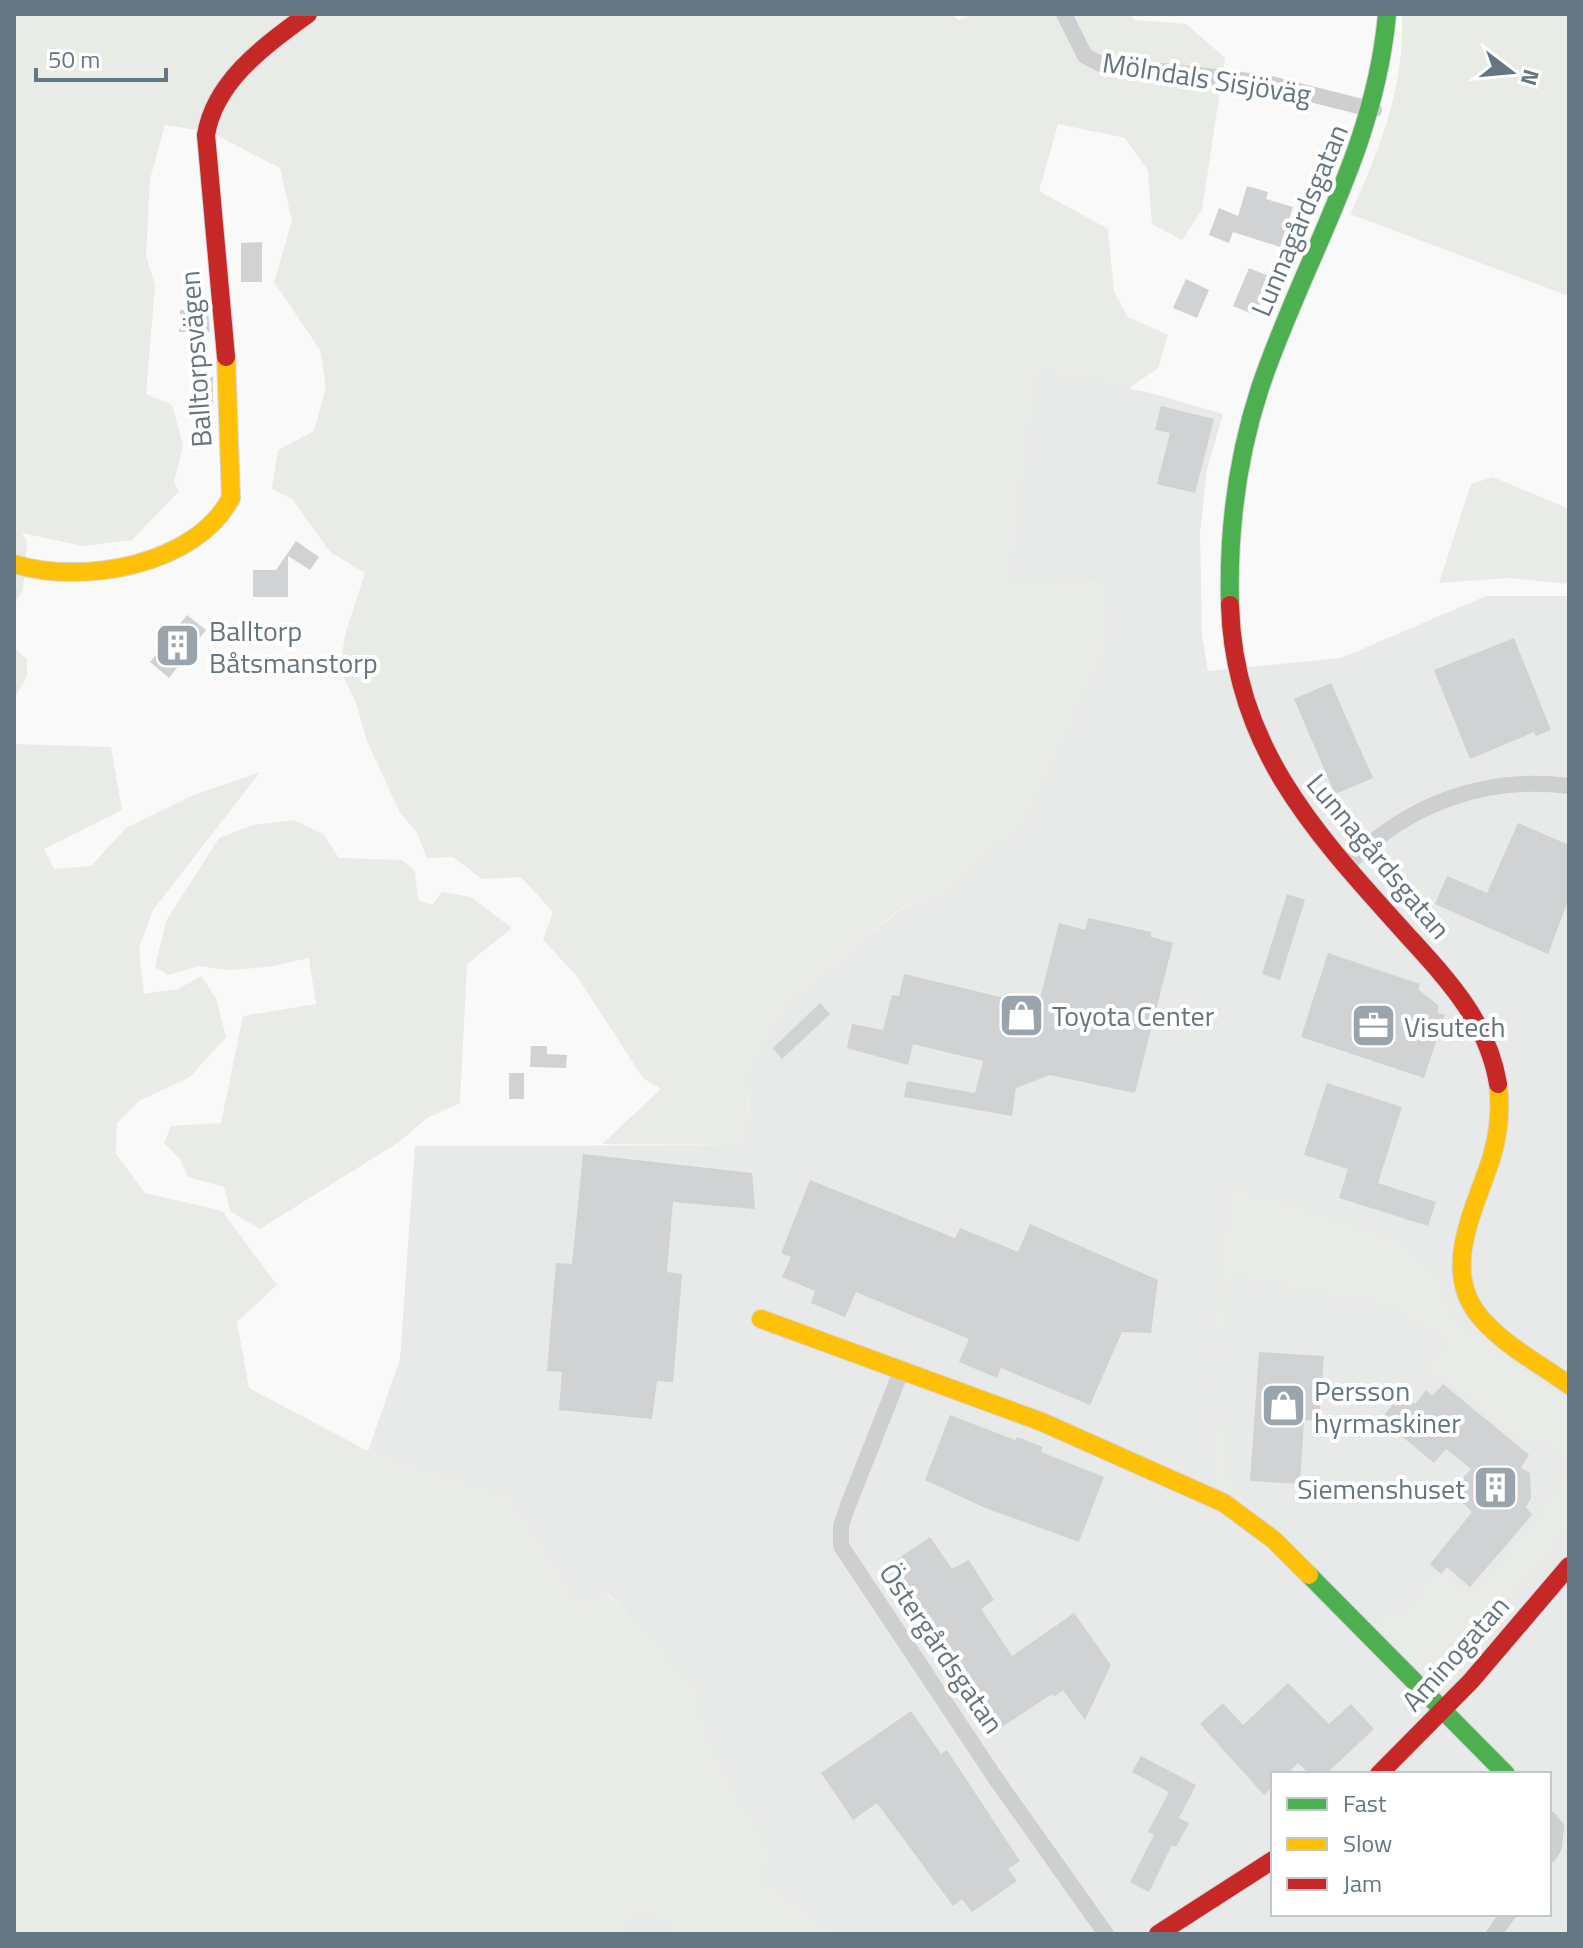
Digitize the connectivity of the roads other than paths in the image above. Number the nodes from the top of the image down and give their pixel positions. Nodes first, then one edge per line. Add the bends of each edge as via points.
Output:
1 (308, 14) edge
2 (1064, 14) edge
3 (1387, 14) edge
4 (1374, 110) junction
5 (14, 564) edge
6 (1569, 786) edge
7 (1346, 866) junction
8 (761, 1319) dead end
9 (902, 1369) junction
10 (1549, 1370) junction
11 (1569, 1376) edge
12 (1569, 1385) edge
13 (1569, 1566) edge
14 (1443, 1711) junction
15 (1381, 1772) edge
16 (1504, 1772) edge
17 (1551, 1821) edge
18 (1551, 1852) edge
19 (1271, 1861) edge
20 (1507, 1916) edge
21 (1106, 1934) edge
22 (1158, 1934) edge
23 (1494, 1934) edge

1 - 5 street, Balltorpsvägen via 249,58 209,117 206,135 226,358 228,510 204,534 126,563 49,574
2 - 4 street, Mölndals Sisjöväg via 1085,56 1101,64 1267,83
3 - 4 street, Lunnagårdsgatan
4 - 7 street, Lunnagårdsgatan via 1264,377 1238,478 1232,540 1233,632 1252,721 1283,785
6 - 7 street via 1527,784 1446,798 1392,825
7 - 10 street, Lunnagårdsgatan via 1455,989 1481,1027 1496,1074 1498,1132 1465,1236 1463,1289 1479,1317
8 - 9 street
9 - 14 street via 1042,1422 1224,1503 1274,1540
9 - 21 street, Östergårdsgatan via 847,1508 841,1546
10 - 11 street, Lunnagårdsgatan
10 - 12 street, Lunnagårdsgatan
13 - 14 street, Aminogatan
14 - 15 street, Aminogatan
14 - 16 street
17 - 18 street via 1556,1827
19 - 22 street
20 - 23 street

